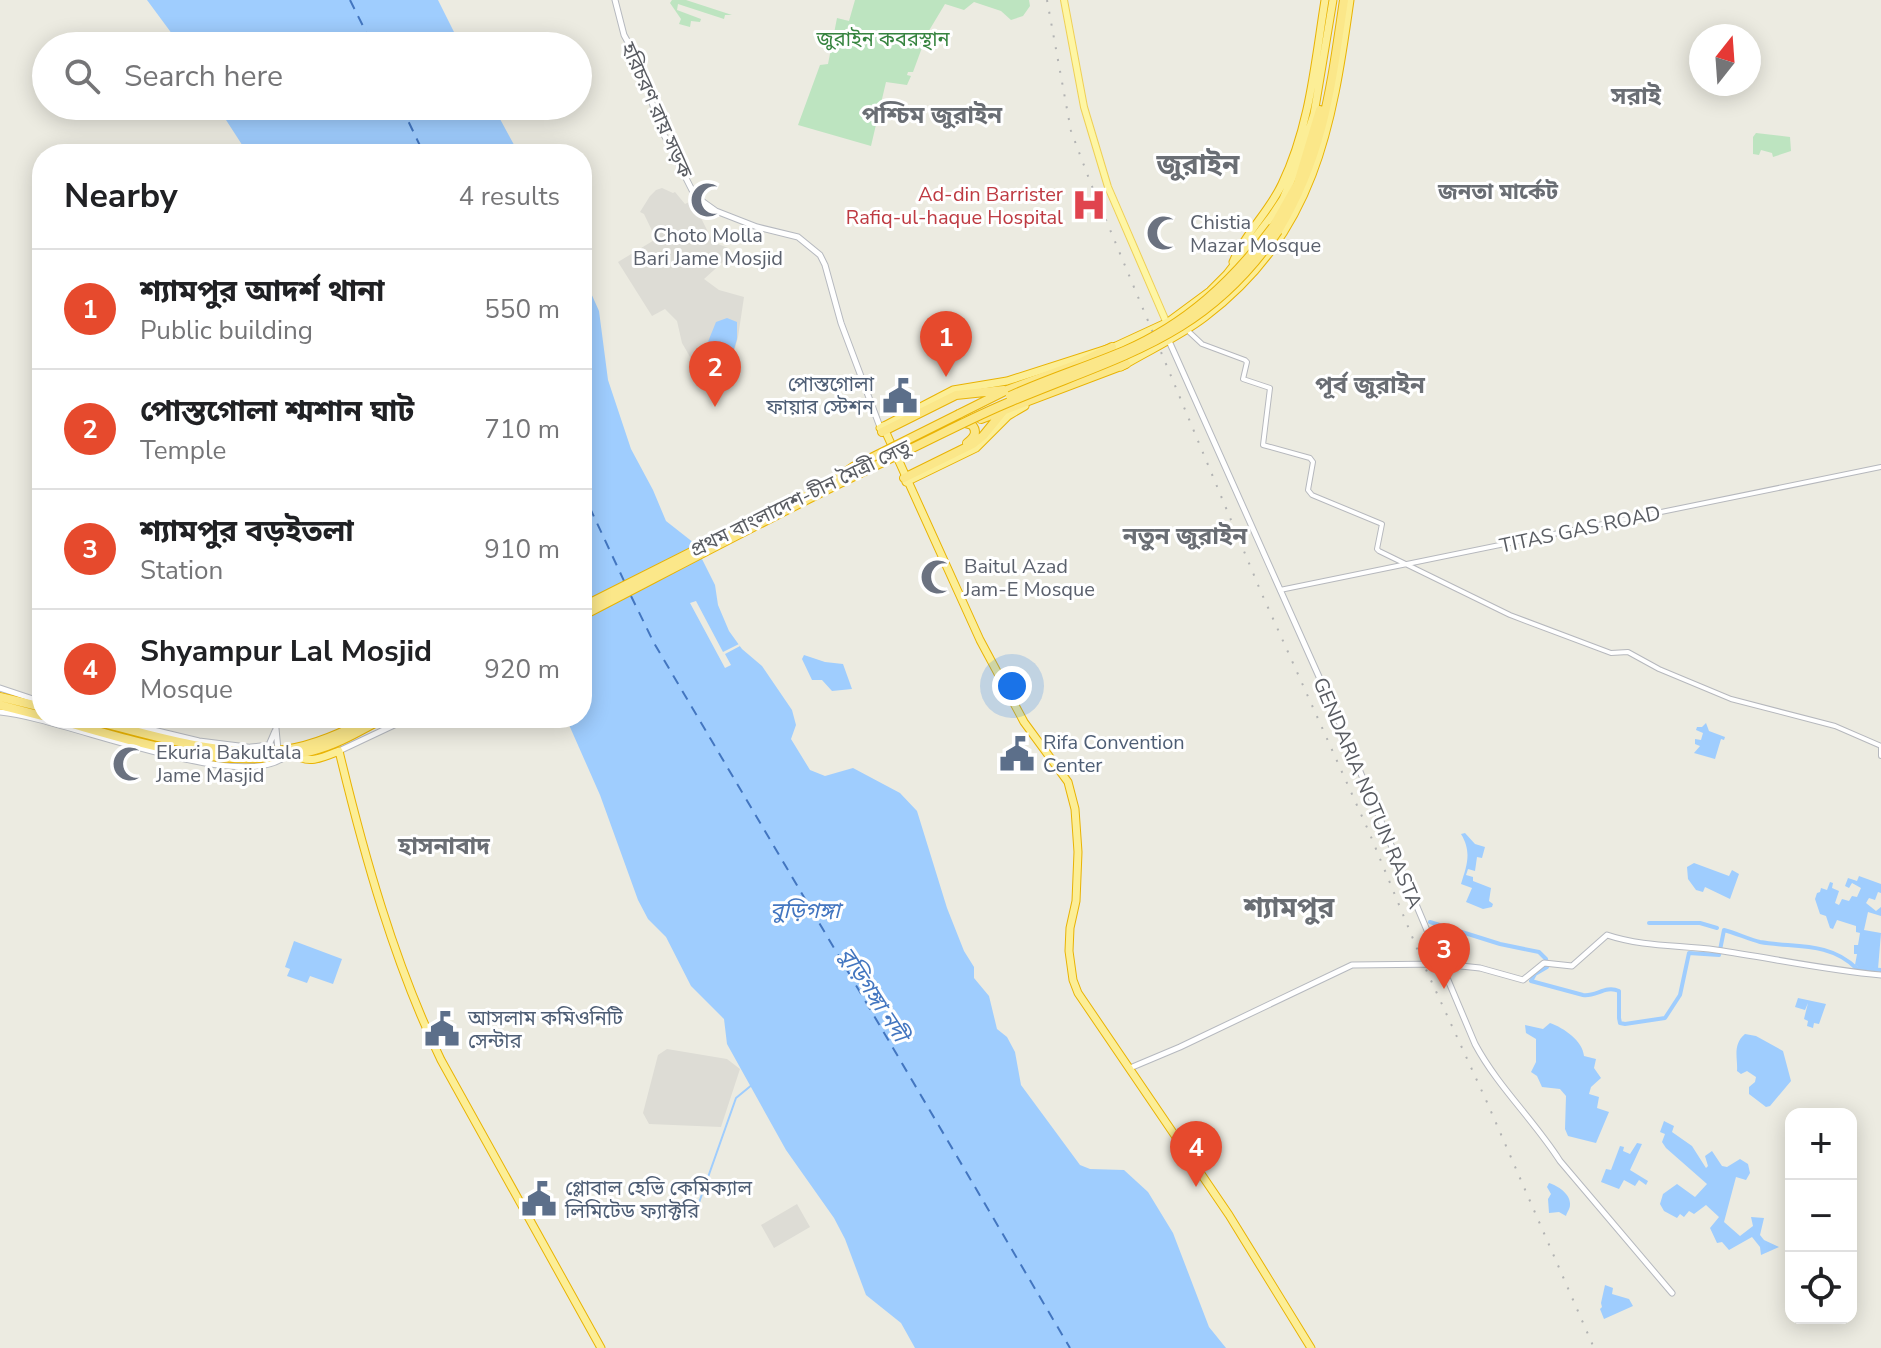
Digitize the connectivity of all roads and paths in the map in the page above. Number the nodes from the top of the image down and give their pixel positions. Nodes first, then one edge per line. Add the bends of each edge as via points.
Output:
1 (615, 0) edge
2 (1064, 0) edge
3 (1325, 0) edge
4 (1338, 0) edge
5 (1352, 0) edge
6 (1318, 48) junction
7 (1324, 56) junction
8 (1275, 229) junction
9 (1230, 271) junction
10 (1168, 322) junction
11 (1188, 330) junction
12 (1169, 341) junction
13 (1112, 347) junction
14 (1126, 364) junction
15 (1007, 390) junction
16 (1019, 392) junction
17 (1007, 405) junction
18 (964, 420) junction
19 (883, 430) junction
20 (1881, 467) edge
21 (905, 477) junction
22 (834, 484) junction
23 (1409, 564) junction
24 (1280, 590) junction
25 (592, 602) edge
26 (592, 611) edge
27 (0, 688) edge
28 (0, 697) edge
29 (32, 701) edge
30 (32, 703) edge
31 (0, 705) edge
32 (0, 712) edge
33 (32, 713) edge
34 (32, 720) edge
35 (65, 728) edge
36 (91, 728) edge
37 (126, 728) edge
38 (145, 728) edge
39 (359, 728) joint
40 (388, 728) edge
41 (275, 731) joint
42 (250, 747) junction
43 (278, 750) junction
44 (264, 751) junction
45 (339, 751) junction
46 (291, 755) junction
47 (1881, 756) edge
48 (1442, 964) junction
49 (1881, 975) edge
50 (1130, 1068) junction
51 (1672, 1293) dead end
52 (601, 1348) edge
53 (1311, 1348) edge

1 - 19 main road, হরিচরণ রায় সড়ক via 659,125 695,196 716,211 798,237 820,255
2 - 10 main road via 1084,107 1108,187
3 - 6 highway
4 - 7 highway
4 - 8 highway via 1328,101 1315,156 1294,203
5 - 11 highway via 1330,120 1302,201 1261,264
6 - 7 highway
6 - 9 highway via 1291,164
7 - 9 highway via 1307,139 1289,185
8 - 16 highway, bridge via 1202,305 1173,325 1124,351
8 - 17 highway, bridge via 1250,268 1176,331
9 - 10 highway
10 - 11 street
10 - 12 main road
10 - 13 highway
11 - 12 highway
11 - 23 street via 1202,344 1245,360 1243,379 1270,388 1263,445 1312,460 1312,495 1382,524 1377,549
12 - 14 highway
12 - 24 main road, GENDARIA NOTUN RASTA
13 - 15 highway
13 - 19 highway via 1007,381 953,390
14 - 17 highway
14 - 21 highway via 1019,408 976,448
15 - 16 highway
15 - 18 highway
15 - 19 highway via 956,395
16 - 18 highway, bridge
17 - 18 highway, bridge
17 - 21 highway via 973,444
18 - 19 highway via 956,400
18 - 21 highway via 975,432 970,441
18 - 22 highway, bridge
19 - 21 highway
20 - 23 street, TITAS GAS ROAD
21 - 50 highway via 1024,722 1068,782 1078,852 1069,940 1073,980
22 - 25 highway, প্রথম বাংলাদেশ-চীন মৈত্রী সেতু, bridge
22 - 26 highway, bridge
23 - 24 street, TITAS GAS ROAD
23 - 47 street via 1510,615 1611,653 1628,652 1731,699 1835,726 1881,746
24 - 48 main road, GENDARIA NOTUN RASTA
27 - 29 main road
28 - 30 highway
31 - 33 highway
32 - 34 main road
35 - 46 main road via 203,762 258,766
36 - 46 highway via 208,757
37 - 44 highway via 207,747
38 - 42 main road
39 - 43 highway
39 - 46 highway via 332,744
40 - 45 main road
41 - 42 main road via 269,745
41 - 43 main road
42 - 44 main road
43 - 44 highway
45 - 46 highway via 311,760
45 - 52 highway via 389,929 428,1032
48 - 49 main road via 1523,980 1547,963 1572,966 1607,935
48 - 50 main road via 1352,965
48 - 51 main road, GENDARIA NOTUN RASTA via 1491,1072
50 - 53 highway

